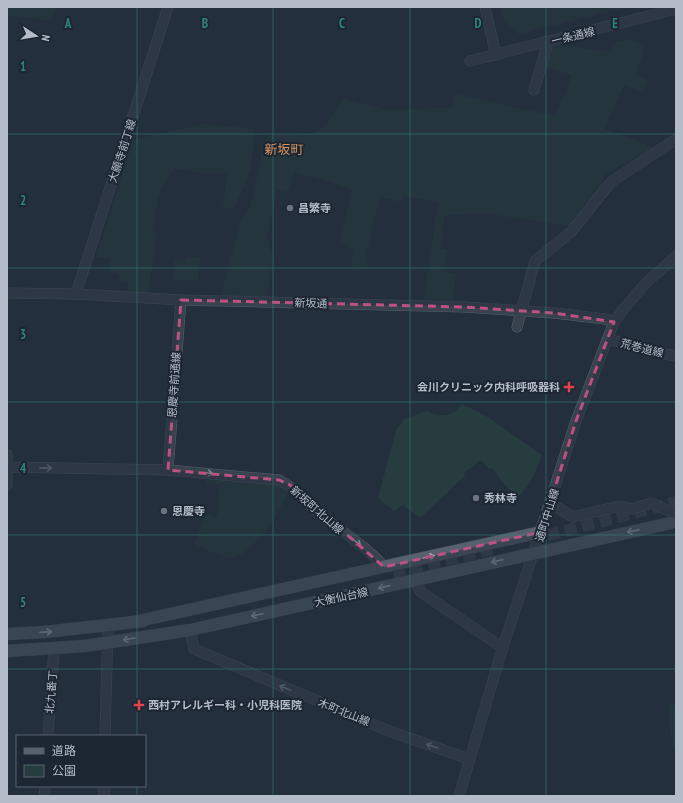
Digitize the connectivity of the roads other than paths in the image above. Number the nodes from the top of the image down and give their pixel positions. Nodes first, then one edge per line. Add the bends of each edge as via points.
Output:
1 (168, 7) edge
2 (485, 7) edge
3 (676, 9) edge
4 (548, 42) junction
5 (496, 55) junction
6 (470, 61) dead end
7 (534, 90) dead end
8 (676, 139) edge
9 (676, 256) edge
10 (7, 293) edge
11 (76, 294) junction
12 (181, 300) junction
13 (520, 311) junction
14 (614, 322) junction
15 (517, 327) dead end
16 (608, 339) junction
17 (676, 356) edge
18 (7, 454) edge
19 (7, 467) edge
20 (168, 470) junction
21 (7, 485) edge
22 (550, 503) junction
23 (674, 518) edge
24 (541, 532) junction
25 (535, 553) junction
26 (388, 570) junction
27 (414, 580) junction
28 (108, 626) junction
29 (190, 630) junction
30 (7, 634) edge
31 (108, 642) junction
32 (54, 648) junction
33 (503, 648) junction
34 (7, 651) edge
35 (48, 735) edge
36 (105, 735) edge
37 (469, 759) junction
38 (458, 796) edge

1 - 11 street, 大願寺前丁線
2 - 5 street
3 - 4 street, 一条通線
4 - 5 street, 一条通線
4 - 7 street
5 - 6 street, 一条通線
8 - 13 street via 611,182 571,232 535,261 529,288
9 - 14 street, 通町中山線 via 646,283
10 - 11 street, 新坂通
11 - 12 street, 新坂通
12 - 13 street, 新坂通 via 464,307
12 - 20 street, 恩慶寺前通線
13 - 14 street, 新坂通
13 - 15 street
14 - 16 street, 通町中山線
16 - 17 street, 荒巻道線
16 - 22 street, 通町中山線 via 576,421
18 - 19 street
19 -> 20 street, 新坂町北山線
19 - 21 street
20 -> 26 street, 新坂町北山線 via 279,480 290,485 310,505 372,554
22 - 23 street via 573,517 620,506 632,509 651,503
22 - 24 street, 通町中山線
23 -> 25 main road, 大衡仙台線
24 - 25 street, 通町中山線
26 -> 24 main road
25 -> 27 main road, 大衡仙台線
25 - 33 street, 通町中山線
26 - 28 main road
27 -> 29 main road, 大衡仙台線
27 - 33 street via 420,592
30 -> 28 main road
28 - 31 street
29 -> 31 main road, 大衡仙台線
37 -> 29 street, 木町北山線 via 355,717 194,649
31 - 32 main road, 大衡仙台線
31 - 36 street
32 - 34 main road, 大衡仙台線
32 - 35 street, 北九番丁
33 - 37 street, 通町中山線
37 - 38 street, 通町中山線

